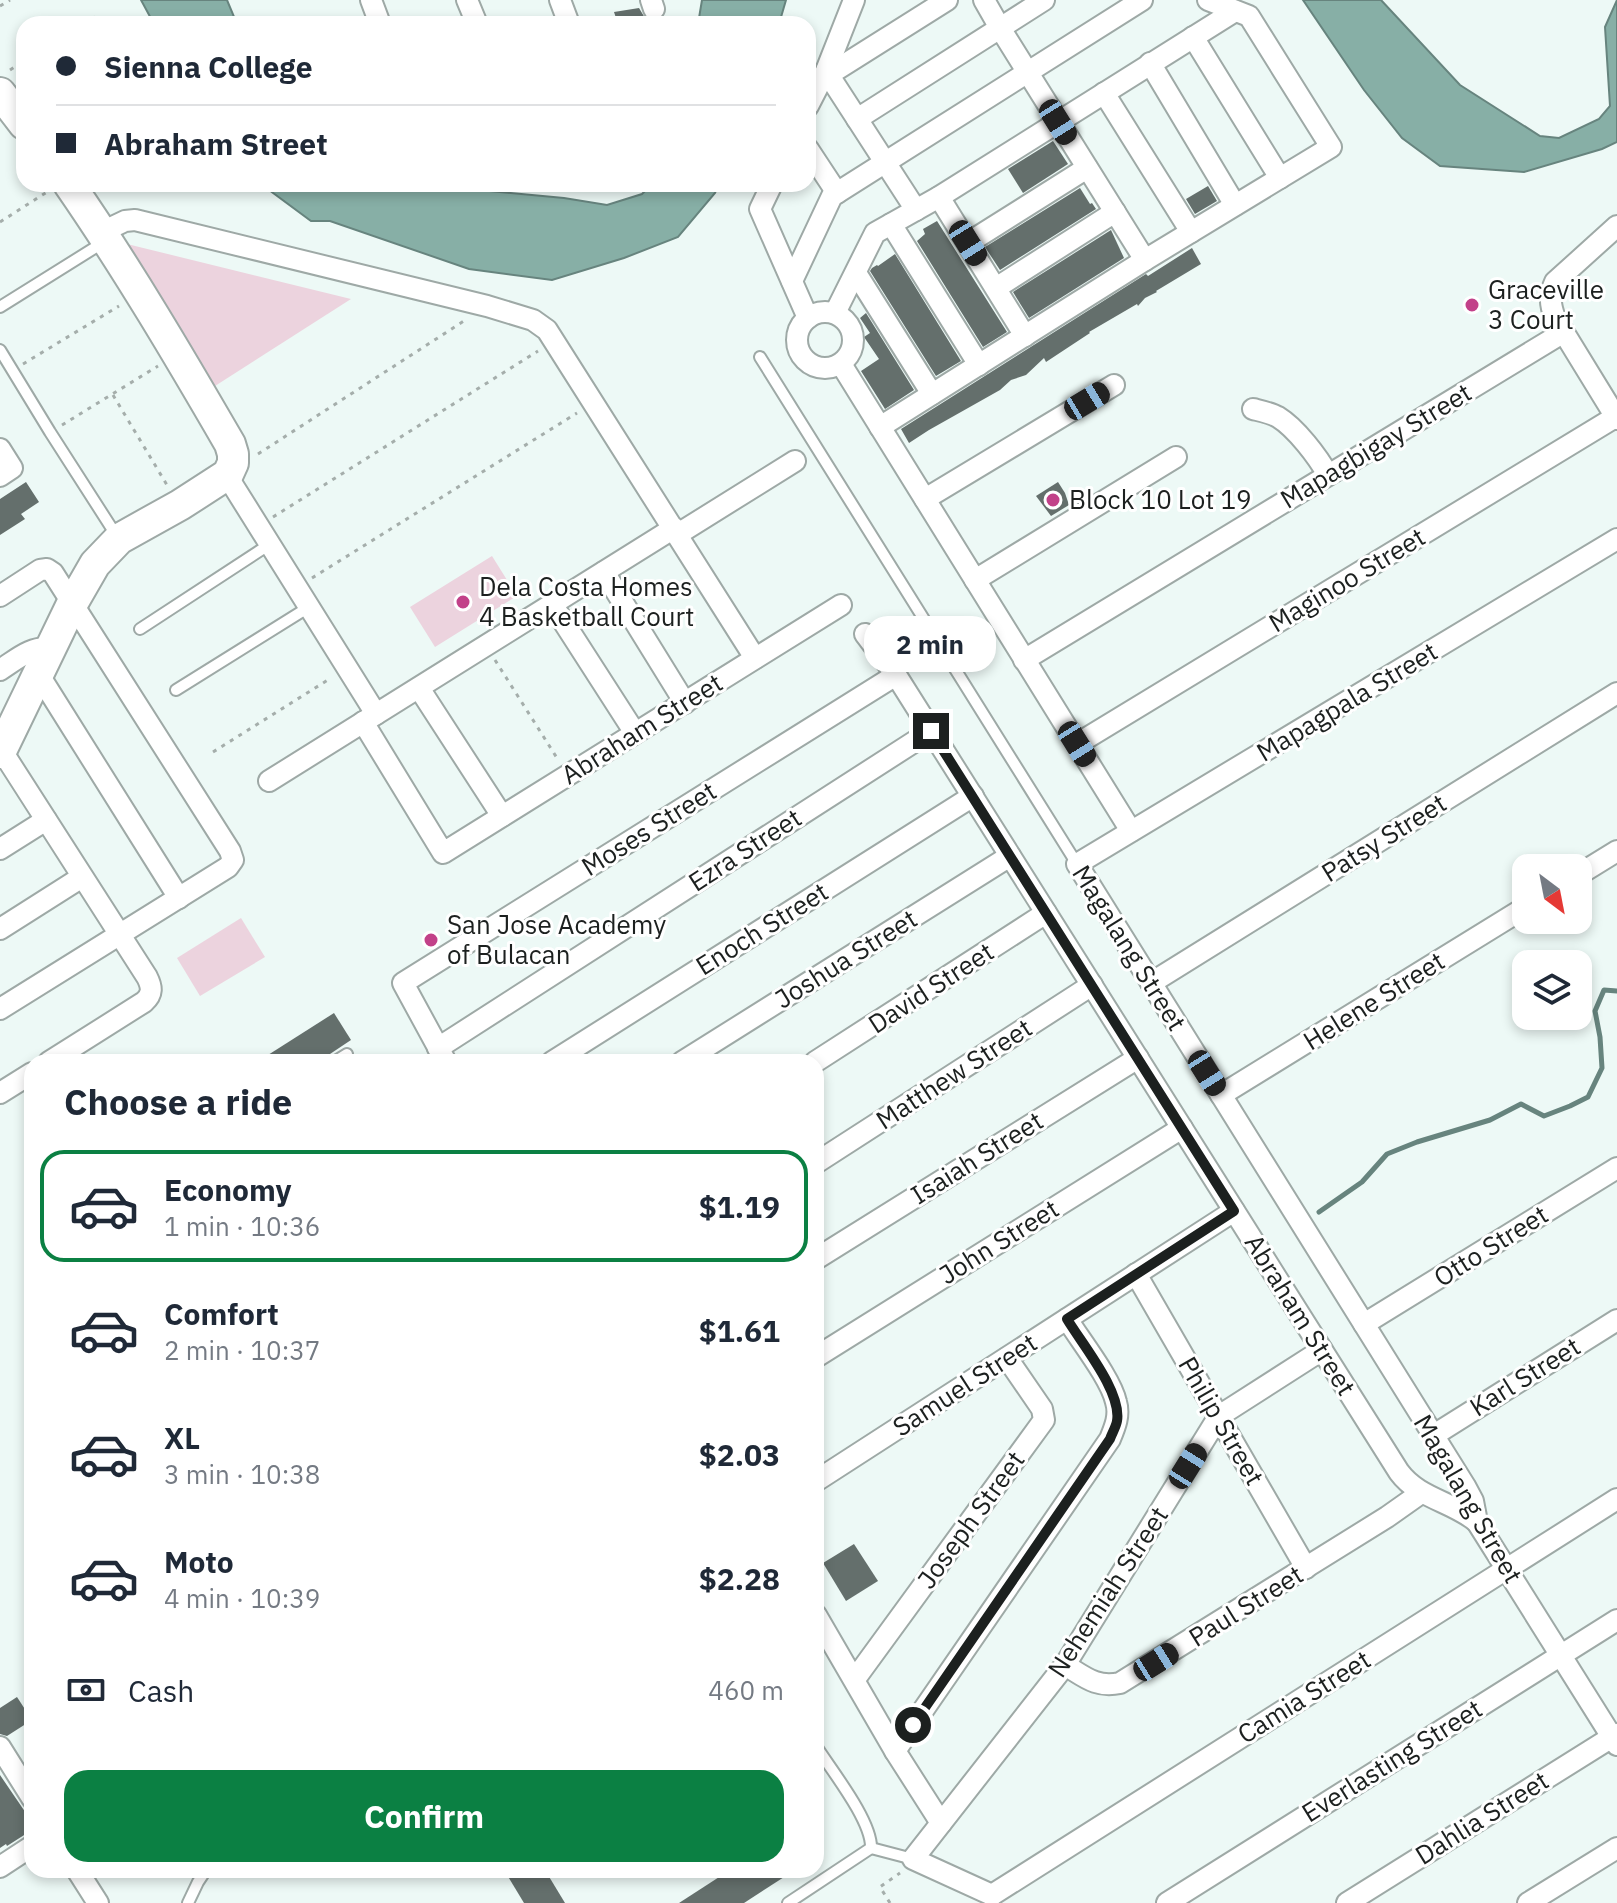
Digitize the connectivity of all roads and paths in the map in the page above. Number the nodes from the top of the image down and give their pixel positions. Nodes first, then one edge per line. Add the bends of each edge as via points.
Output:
1 (10, 0) edge
2 (854, 0) edge
3 (947, 0) edge
4 (984, 0) edge
5 (1044, 0) edge
6 (1142, 0) edge
7 (1208, 0) edge
8 (0, 6) edge
9 (1235, 11) junction
10 (1000, 28) junction
11 (1193, 37) junction
12 (1150, 63) junction
13 (827, 73) junction
14 (1027, 73) junction
15 (816, 92) edge
16 (0, 93) edge
17 (1104, 93) junction
18 (16, 114) edge
19 (857, 119) junction
20 (1058, 122) junction
21 (816, 161) edge
22 (885, 163) junction
23 (1087, 168) junction
24 (1280, 178) junction
25 (51, 192) edge
26 (62, 192) edge
27 (768, 192) edge
28 (837, 193) junction
29 (939, 197) junction
30 (1235, 205) junction
31 (916, 210) junction
32 (1115, 212) junction
33 (0, 222) edge
34 (891, 224) junction
35 (1617, 226) edge
36 (1191, 232) junction
37 (105, 236) junction
38 (968, 243) junction
39 (1145, 260) junction
40 (856, 273) junction
41 (792, 281) junction
42 (996, 288) junction
43 (140, 293) junction
44 (487, 306) junction
45 (0, 307) edge
46 (835, 313) junction
47 (808, 318) junction
48 (1564, 332) junction
49 (1025, 336) junction
50 (555, 341) junction
51 (0, 350) edge
52 (178, 353) junction
53 (760, 357) dead end
54 (841, 364) junction
55 (979, 365) junction
56 (12, 370) junction
57 (1114, 385) dead end
58 (113, 394) junction
59 (932, 394) junction
60 (594, 403) junction
61 (1253, 409) dead end
62 (1617, 418) edge
63 (880, 427) junction
64 (50, 432) junction
65 (0, 449) edge
66 (1176, 457) dead end
67 (795, 461) dead end
68 (228, 474) junction
69 (1328, 475) junction
70 (0, 476) edge
71 (925, 499) junction
72 (180, 505) junction
73 (259, 526) junction
74 (676, 531) junction
75 (119, 539) junction
76 (1617, 539) edge
77 (270, 544) junction
78 (604, 572) junction
79 (975, 580) junction
80 (297, 588) junction
81 (0, 596) edge
82 (72, 604) junction
83 (552, 604) junction
84 (841, 605) dead end
85 (309, 607) junction
86 (140, 629) dead end
87 (865, 634) dead end
88 (487, 645) junction
89 (755, 658) junction
90 (1024, 660) junction
91 (45, 662) junction
92 (348, 668) junction
93 (0, 670) edge
94 (896, 675) junction
95 (419, 688) junction
96 (176, 690) dead end
97 (1617, 693) edge
98 (685, 703) junction
99 (370, 718) junction
100 (931, 731) junction
101 (635, 733) junction
102 (1077, 744) junction
103 (1, 752) edge
104 (213, 752) dead end
105 (567, 775) junction
106 (269, 781) dead end
107 (973, 796) junction
108 (502, 816) junction
109 (46, 820) junction
110 (1131, 831) junction
111 (0, 849) edge
112 (1617, 851) edge
113 (1010, 856) junction
114 (1077, 864) junction
115 (1592, 866) edge
116 (82, 877) junction
117 (179, 898) junction
118 (1046, 913) junction
119 (1512, 916) edge
120 (0, 929) edge
121 (119, 936) junction
122 (1151, 983) junction
123 (1092, 985) junction
124 (0, 1009) edge
125 (61, 1054) edge
126 (441, 1054) edge
127 (444, 1054) edge
128 (565, 1054) edge
129 (695, 1054) edge
130 (824, 1056) edge
131 (1138, 1058) junction
132 (24, 1078) edge
133 (0, 1093) edge
134 (1221, 1095) junction
135 (1182, 1128) junction
136 (824, 1158) edge
137 (1617, 1168) edge
138 (1234, 1211) junction
139 (824, 1254) edge
140 (1136, 1274) junction
141 (1067, 1319) junction
142 (1617, 1320) edge
143 (1364, 1324) junction
144 (1322, 1350) junction
145 (824, 1352) edge
146 (1007, 1358) junction
147 (1219, 1416) junction
148 (1434, 1435) junction
149 (824, 1476) edge
150 (1421, 1493) junction
151 (1617, 1499) edge
152 (1477, 1522) junction
153 (1306, 1568) junction
154 (1507, 1568) junction
155 (1617, 1620) edge
156 (824, 1628) edge
157 (1561, 1655) junction
158 (1065, 1665) junction
159 (855, 1679) junction
160 (1615, 1739) edge
161 (895, 1751) junction
162 (3, 1758) edge
163 (824, 1758) edge
164 (24, 1787) edge
165 (941, 1823) junction
166 (871, 1848) junction
167 (1617, 1848) edge
168 (24, 1851) edge
169 (913, 1859) junction
170 (0, 1867) edge
171 (82, 1878) edge
172 (201, 1878) edge
173 (994, 1899) edge
174 (98, 1903) edge
175 (188, 1903) edge
176 (788, 1903) edge
177 (890, 1903) edge
178 (1167, 1903) edge
179 (1347, 1903) edge
180 (1528, 1903) edge

1 - 8 path
2 - 13 street
3 - 13 street
4 - 10 street
5 - 10 street
6 - 14 street
7 - 9 street
9 - 11 street
9 - 24 street via 1249,16 1331,147
10 - 14 street
10 - 19 street
11 - 12 street
11 - 24 street
12 - 17 street
12 - 30 street
13 - 15 street
13 - 19 street
14 - 20 street
14 - 22 street
16 - 18 street
17 - 20 street
17 - 36 street
19 - 22 street
20 - 23 street
20 - 29 street
21 - 28 street
22 - 28 street
22 - 31 street
23 - 32 street
23 - 38 street
24 - 30 street
25 - 33 path
26 - 37 street
27 - 41 street via 760,209
28 - 41 street
29 - 31 street
29 - 38 street
30 - 36 street
31 - 34 street
32 - 39 street
32 - 42 street
34 - 40 street via 875,233
34 - 55 street
35 - 48 street via 1555,282 1551,305
36 - 39 street
37 - 43 street
37 - 44 street via 135,220
37 - 45 lane
38 - 42 street
39 - 49 street
40 - 46 street
40 - 59 street
41 - 47 street
42 - 49 street
43 - 52 street
43 - 56 path
44 - 50 street via 541,324
44 - 68 path
46 - 47 street
46 - 54 street via 854,337
47 - 54 street via 798,332 802,357 816,367
48 - 62 street
48 - 69 street, Mapagbigay Street
49 - 55 street
50 - 60 street
50 - 73 path
51 - 56 lane
52 - 58 path
52 - 68 street via 230,444 233,463
53 - 114 lane, Magalang Street
54 - 63 street
55 - 59 street
56 - 64 lane
57 - 71 street
58 - 64 path
58 - 72 path
59 - 63 street
60 - 74 street
60 - 80 path
61 - 69 street via 1277,417 1320,459
62 - 102 street, Maginoo Street
63 - 71 street
64 - 75 lane
65 - 70 street via 12,468
66 - 79 street
67 - 74 street
68 - 72 street
68 - 73 street
69 - 90 street, Mapagbigay Street
71 - 79 street
72 - 75 street
73 - 77 street
74 - 78 street
74 - 89 street
75 - 82 street via 95,564
76 - 110 street, Mapagpala Street
77 - 80 street
77 - 86 lane
78 - 83 street
78 - 98 street
79 - 90 street
80 - 85 street
81 - 82 street via 47,569
82 - 91 street
82 - 117 street via 230,851 233,860 228,867
83 - 88 street
83 - 101 street
84 - 89 street, Abraham Street
85 - 92 street
85 - 96 lane
87 - 94 street, Abraham Street
88 - 95 street
88 - 105 path
89 - 98 street, Abraham Street
90 - 102 street
91 - 93 street via 39,647
91 - 103 street
91 - 117 street
92 - 99 street
92 - 104 path
94 - 100 street, Abraham Street
94 - 126 street, Moses Street via 403,983
95 - 99 street
95 - 108 street
97 - 122 street, Patsy Street
98 - 101 street, Abraham Street
99 - 106 street
99 - 108 street, Abraham Street via 443,853
100 - 107 street, Abraham Street
100 - 127 street, Ezra Street
101 - 105 street, Abraham Street
102 - 110 street
103 - 109 street
105 - 108 street, Abraham Street
107 - 113 street, Abraham Street
107 - 128 street, Enoch Street
109 - 111 street
109 - 116 street
110 - 114 street, Mapagpala Street
112 - 115 street
113 - 118 street, Abraham Street
113 - 129 street, Joshua Street
114 - 122 street, Magalang Street
116 - 120 street
116 - 121 street
117 - 121 street
118 - 123 street, Abraham Street
118 - 130 street, David Street
119 - 134 street, Helene Street
121 - 124 street
121 - 125 street via 147,977 149,997
122 - 134 street, Magalang Street
123 - 131 street, Abraham Street
123 - 136 street, Matthew Street
131 - 135 street, Abraham Street
131 - 139 street, Isaiah Street
132 - 133 street
134 - 143 street, Magalang Street
135 - 138 street, Abraham Street
135 - 145 street, John Street
137 - 143 street, Otto Street
138 - 140 street, Samuel Street
138 - 144 street, Abraham Street
140 - 141 street, Samuel Street
140 - 147 street, Philip Street
141 - 146 street, Samuel Street
141 - 161 street via 1110,1387 1117,1422
142 - 148 street, Karl Street
143 - 148 street, Magalang Street
144 - 147 street, Nehemiah Street
144 - 150 street, Abraham Street via 1399,1472
146 - 149 street, Samuel Street
146 - 159 street, Joseph Street via 1044,1420
147 - 153 street, Philip Street
147 - 158 street, Nehemiah Street
148 - 152 street, Magalang Street via 1470,1493
150 - 152 street, Abraham Street
150 - 153 street, Paul Street
151 - 154 street, Camia Street
152 - 154 street, Magalang Street
153 - 158 street, Paul Street via 1120,1683 1100,1684
154 - 157 street, Magalang Street
154 - 173 street, Camia Street
155 - 157 street, Everlasting Street
156 - 159 street
157 - 160 street, Magalang Street
157 - 178 street, Everlasting Street
158 - 165 street, Nehemiah Street
159 - 161 street
160 - 179 street, Dahlia Street
161 - 165 street
162 - 164 street
163 - 166 lane via 864,1821
165 - 169 street, Nehemiah Street
166 - 169 lane
166 - 176 lane
167 - 180 street
168 - 170 street
169 - 173 street
169 - 177 path via 880,1887
171 - 174 street
172 - 175 lane

